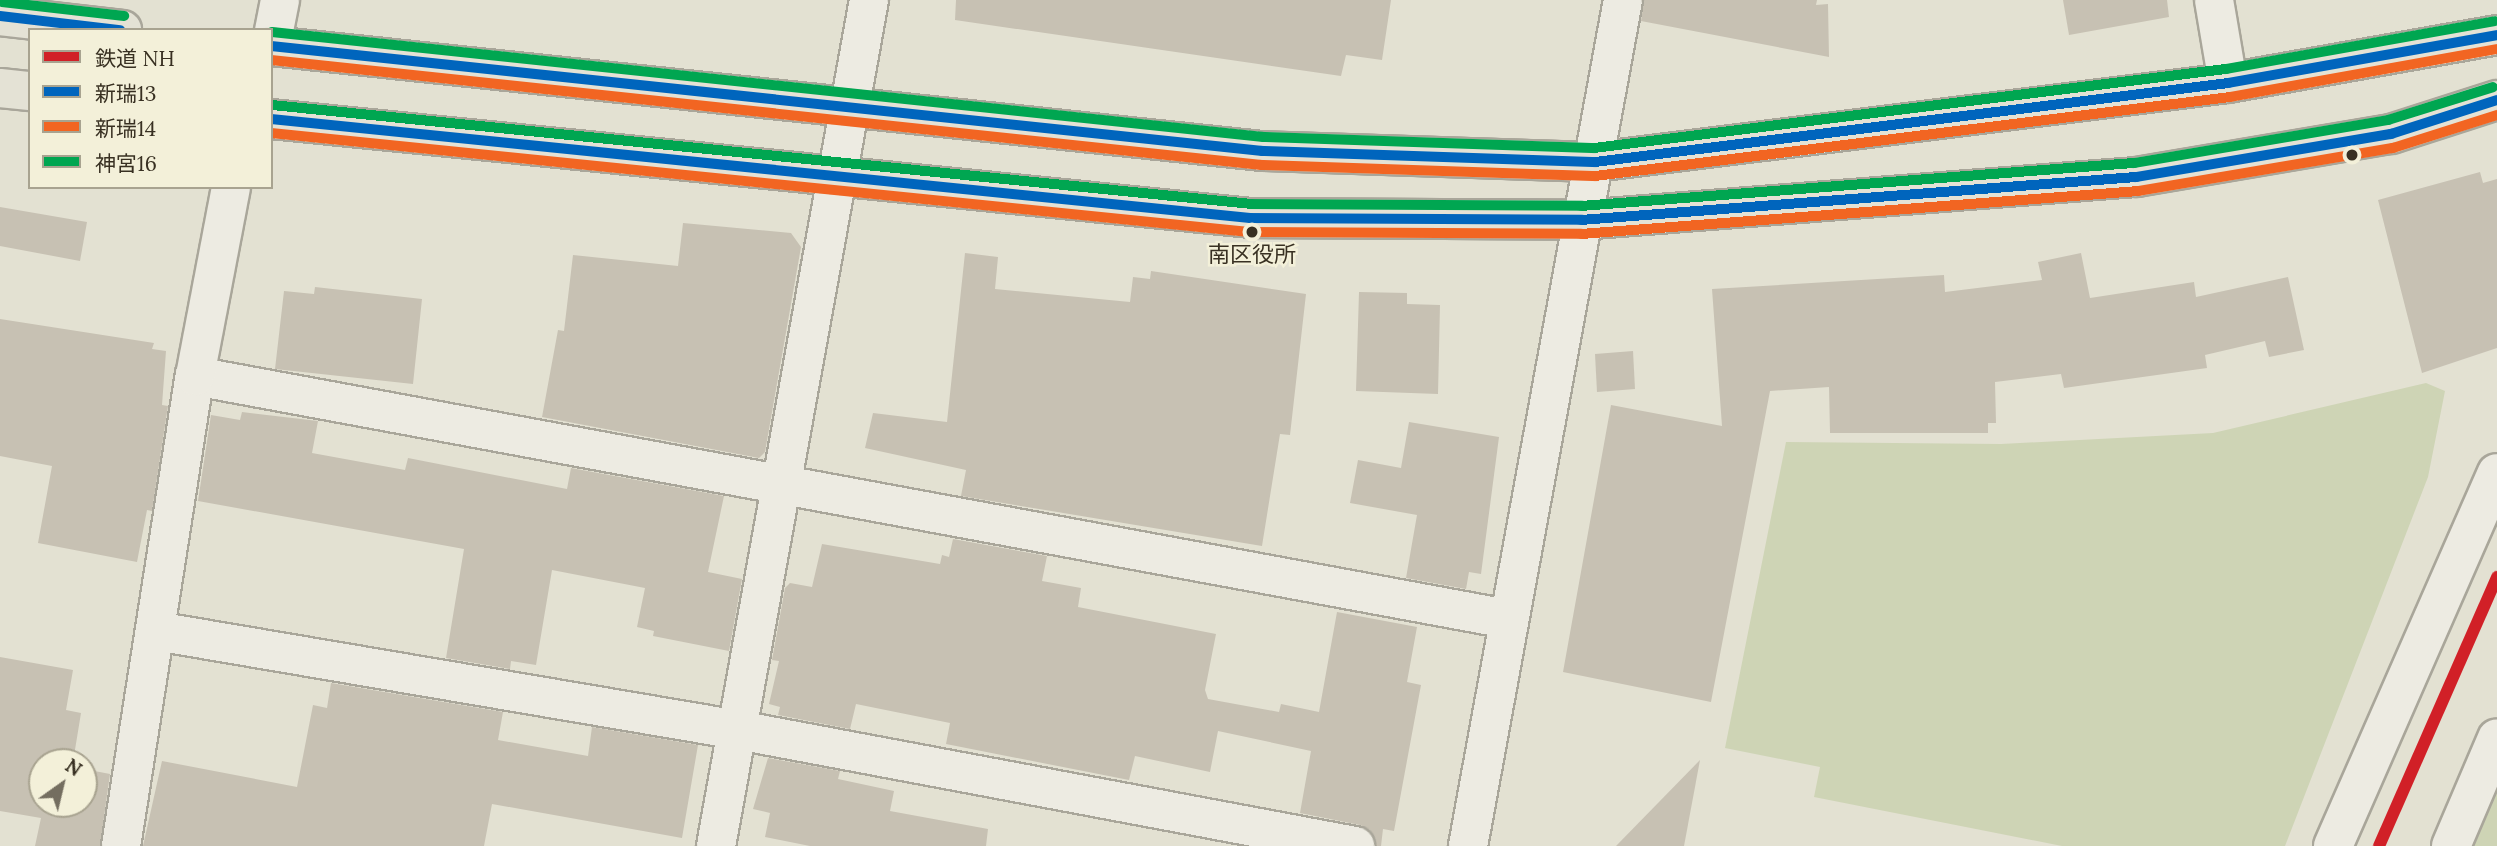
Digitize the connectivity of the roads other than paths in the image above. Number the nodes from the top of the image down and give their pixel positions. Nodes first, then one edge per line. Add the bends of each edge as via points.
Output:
1 (279, 0) edge
2 (869, 0) edge
3 (1623, 0) edge
4 (2214, 0) edge
5 (0, 16) edge
6 (105, 28) edge
7 (273, 34) edge
8 (2497, 35) edge
9 (273, 46) edge
10 (2228, 83) junction
11 (0, 88) edge
12 (28, 91) edge
13 (2497, 100) edge
14 (849, 105) junction
15 (273, 119) edge
16 (1594, 162) junction
17 (836, 174) junction
18 (231, 189) edge
19 (1581, 220) junction
20 (195, 376) junction
21 (2497, 473) edge
22 (785, 486) junction
23 (1507, 619) junction
24 (156, 631) junction
25 (738, 730) junction
26 (2497, 738) edge
27 (121, 846) edge
28 (716, 846) edge
29 (1355, 846) edge
30 (1468, 846) edge
31 (2333, 846) edge
32 (2451, 846) edge

1 - 7 street
2 - 14 street
3 - 16 street
4 - 10 street
5 - 6 main road
8 - 10 main road
9 - 14 main road
10 - 16 main road
11 - 12 main road
13 - 19 main road via 2392,134 2136,177
14 - 16 main road via 1262,150
14 - 17 street
15 - 17 main road
16 - 19 street
17 - 19 main road via 1250,218
17 - 22 street
18 - 20 street
19 - 23 street
20 - 22 street
20 - 24 street
21 - 31 street
22 - 23 street
22 - 25 street
23 - 30 street
24 - 25 street
24 - 27 street
25 - 28 street
25 - 29 street
26 - 32 street

